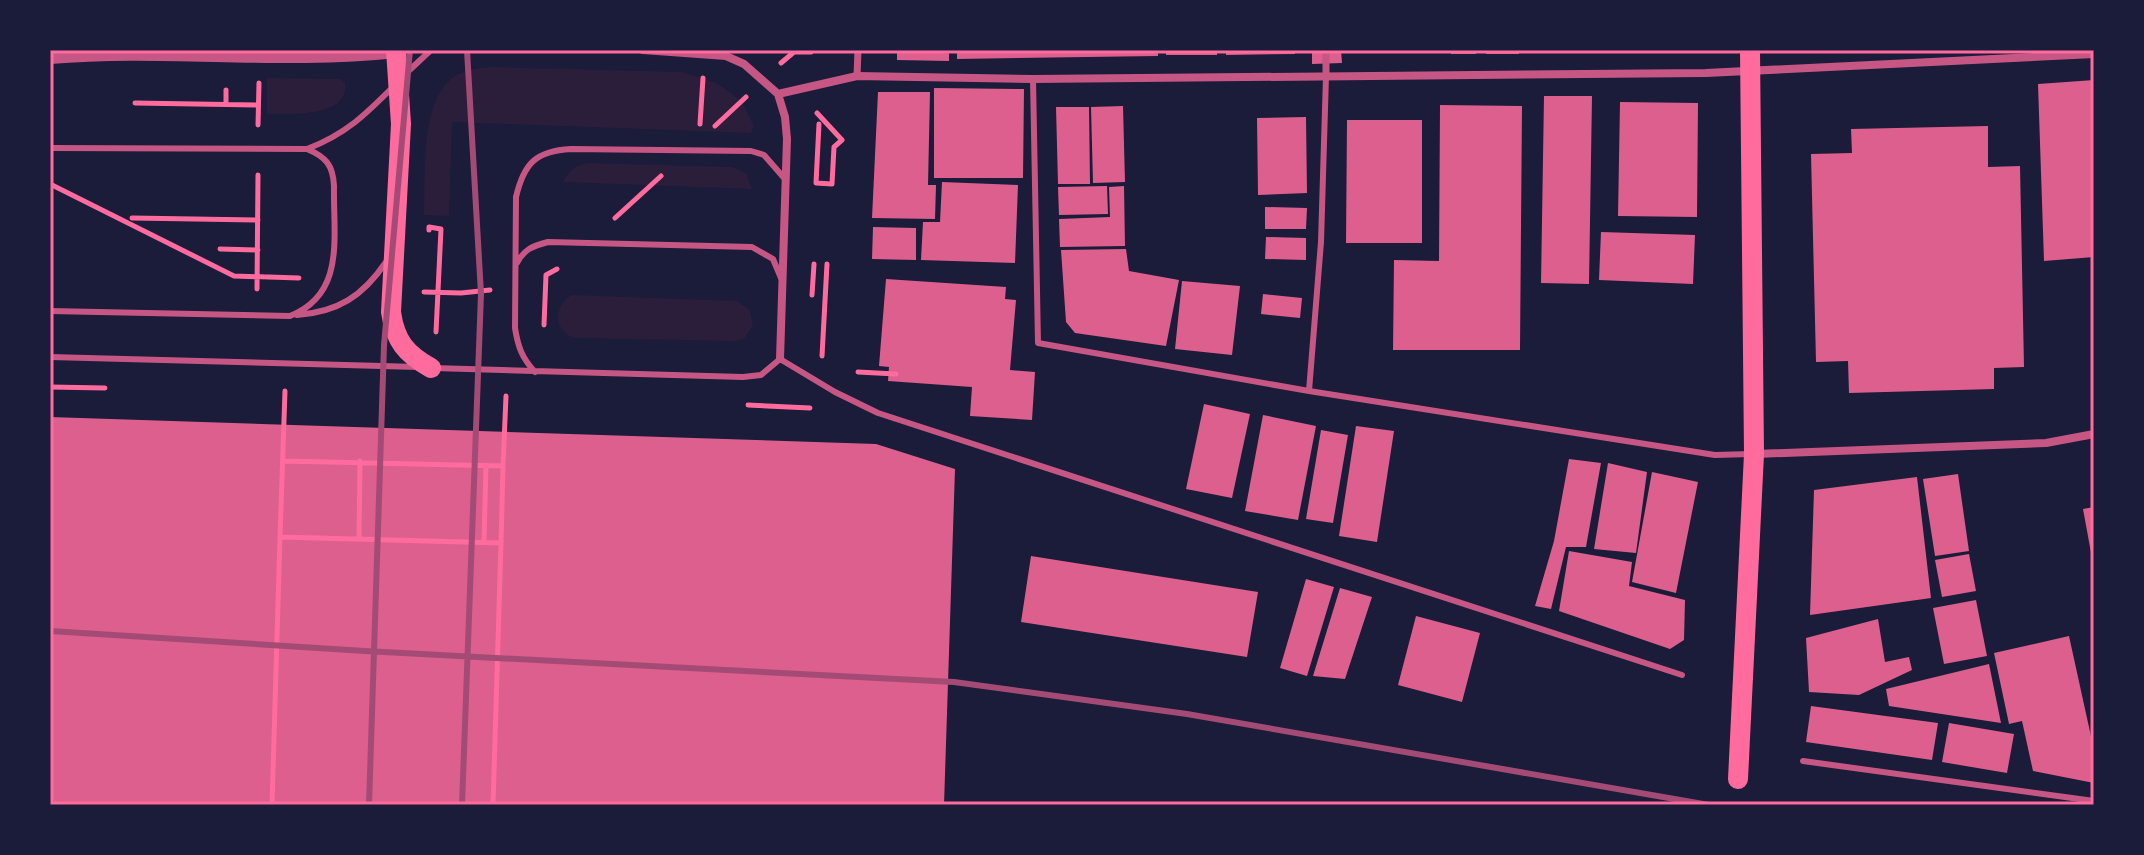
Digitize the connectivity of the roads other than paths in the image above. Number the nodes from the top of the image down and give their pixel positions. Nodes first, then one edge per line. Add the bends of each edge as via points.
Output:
1 (397, 50) edge
2 (431, 50) edge
3 (643, 50) edge
4 (858, 50) edge
5 (1326, 50) edge
6 (2094, 54) edge
7 (50, 57) edge
8 (1750, 60) edge
9 (857, 76) junction
10 (1326, 76) junction
11 (1033, 79) junction
12 (399, 80) junction
13 (778, 94) junction
14 (50, 148) edge
15 (307, 149) junction
16 (785, 179) junction
17 (395, 242) junction
18 (516, 267) junction
19 (783, 284) junction
20 (50, 311) edge
21 (290, 316) junction
22 (50, 357) edge
23 (780, 359) junction
24 (431, 368) junction
25 (535, 372) junction
26 (1309, 391) junction
27 (2094, 434) edge
28 (1754, 454) junction
29 (1682, 675) dead end
30 (1803, 761) dead end
31 (1738, 779) dead end
32 (2094, 801) edge

1 - 7 street via 334,56
1 - 12 main road
2 - 12 lane
3 - 13 street via 726,56 744,64
4 - 9 street
5 - 10 street
6 - 8 street
8 - 10 street
8 - 28 main road
9 - 11 street
9 - 13 street
10 - 11 street
10 - 26 lane
11 - 26 lane via 1038,343
12 - 15 lane via 355,125
12 - 17 main road
13 - 16 street via 787,139
14 - 15 lane
15 - 21 lane via 328,161 333,171 332,264 320,298
16 - 18 lane via 764,155 751,151 553,150 537,156 520,179
16 - 19 street
17 - 21 lane via 375,278 349,302
17 - 24 main road via 393,326 403,348
18 - 19 lane via 522,254 548,242 752,247 773,259
18 - 25 lane via 518,347
19 - 23 street
20 - 21 lane
22 - 24 lane
23 - 25 lane via 761,375 743,377
23 - 29 lane via 878,413
24 - 25 lane
26 - 28 lane via 1715,455
27 - 28 street via 2046,443
28 - 31 main road
30 - 32 lane

